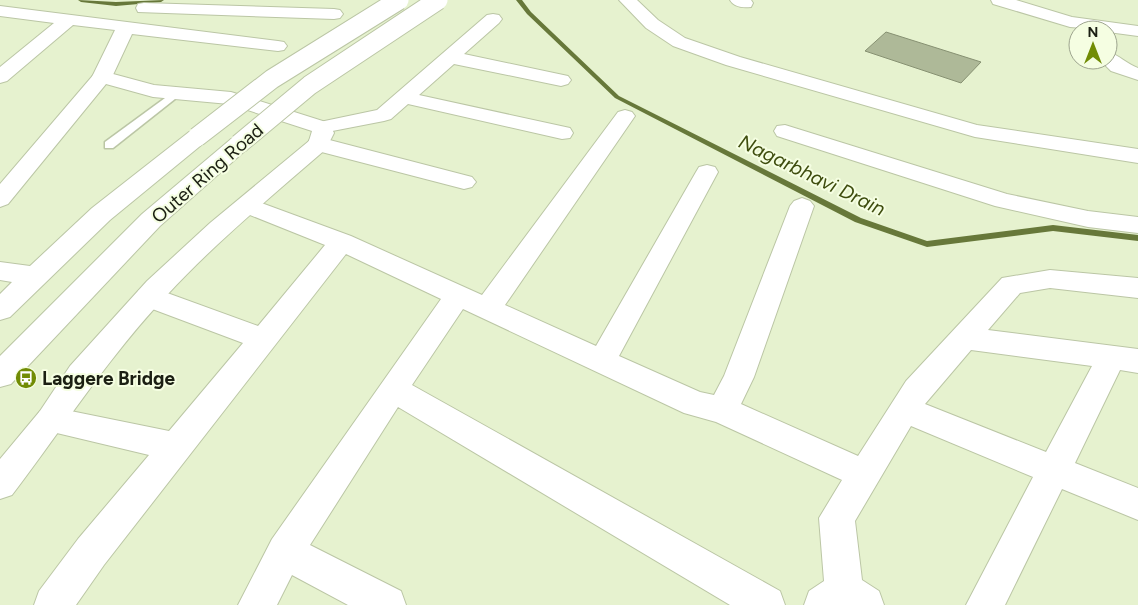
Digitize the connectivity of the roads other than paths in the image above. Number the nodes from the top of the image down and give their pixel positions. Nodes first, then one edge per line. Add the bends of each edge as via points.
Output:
1 (399, 0) edge
2 (438, 0) edge
3 (627, 0) edge
4 (999, 0) edge
5 (1066, 0) edge
6 (147, 5) edge
7 (1, 12) edge
8 (334, 14) dead end
9 (69, 19) junction
10 (493, 19) dead end
11 (1072, 20) edge
12 (1068, 24) edge
13 (125, 28) junction
14 (1118, 29) edge
15 (1138, 31) edge
16 (278, 46) dead end
17 (449, 57) junction
18 (1118, 67) edge
19 (1138, 74) edge
20 (102, 77) junction
21 (0, 78) edge
22 (560, 80) dead end
23 (176, 92) junction
24 (403, 97) junction
25 (625, 116) dead end
26 (784, 131) dead end
27 (562, 133) dead end
28 (320, 136) junction
29 (110, 145) dead end
30 (1138, 156) edge
31 (706, 172) dead end
32 (464, 182) dead end
33 (0, 199) edge
34 (248, 206) junction
35 (802, 206) dead end
36 (1138, 225) edge
37 (342, 242) junction
38 (0, 271) edge
39 (33, 276) junction
40 (1138, 288) edge
41 (458, 296) junction
42 (150, 297) junction
43 (487, 309) junction
44 (0, 310) edge
45 (964, 338) junction
46 (263, 339) junction
47 (1125, 359) edge
48 (602, 361) junction
49 (0, 375) edge
50 (393, 389) junction
51 (722, 410) junction
52 (905, 410) junction
53 (51, 420) junction
54 (176, 448) junction
55 (1054, 470) junction
56 (865, 475) junction
57 (0, 484) edge
58 (1138, 504) edge
59 (285, 551) junction
60 (844, 600) edge
61 (52, 605) edge
62 (257, 605) edge
63 (386, 605) edge
64 (766, 605) edge
65 (985, 605) edge

1 - 39 main road, Outer Ring Road, bridge via 272,79 101,214
2 - 49 main road, Outer Ring Road, bridge via 310,84 239,144 151,220
3 - 30 main road via 652,24 679,42 733,61 975,131
4 - 12 main road
5 - 11 main road
6 - 8 main road
6 - 13 main road
7 - 9 main road
9 - 13 main road via 117,24
9 - 21 main road
10 - 17 main road
13 - 16 main road
13 - 20 main road
14 - 15 main road
17 - 22 main road
17 - 24 main road
18 - 19 main road
20 - 23 main road via 154,91
20 - 33 main road
23 - 28 main road via 231,98
23 - 29 lane
24 - 27 main road
24 - 28 main road via 384,115
25 - 43 main road
26 - 36 main road via 1003,201 1088,220
28 - 32 main road
28 - 34 main road
31 - 48 main road
34 - 37 main road
34 - 42 main road via 219,229
35 - 51 main road via 739,377
37 - 41 main road
37 - 46 main road
38 - 39 main road
39 - 44 main road, Outer Ring Road
40 - 45 main road via 1050,279 1012,285
41 - 43 main road
41 - 50 main road
42 - 46 main road
42 - 53 main road via 81,375
43 - 48 main road
45 - 47 main road
45 - 52 main road via 917,390
46 - 54 main road
47 - 55 main road
48 - 51 main road via 695,404
50 - 59 main road
50 - 64 main road
51 - 56 main road
52 - 55 main road
52 - 56 main road
53 - 54 main road
53 - 57 main road
54 - 61 main road
55 - 58 main road
55 - 65 main road
56 - 60 main road via 837,518
59 - 62 main road
59 - 63 main road

